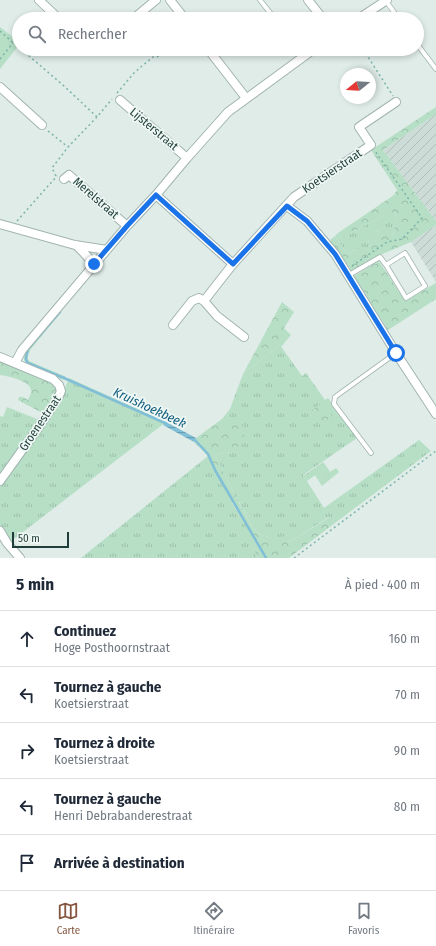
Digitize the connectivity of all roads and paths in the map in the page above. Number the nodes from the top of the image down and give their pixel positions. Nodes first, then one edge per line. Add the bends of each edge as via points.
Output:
1 (39, 0) edge
2 (156, 0) edge
3 (170, 0) edge
4 (260, 0) edge
5 (308, 0) edge
6 (386, 0) edge
7 (52, 12) edge
8 (141, 12) edge
9 (179, 12) edge
10 (269, 12) edge
11 (317, 12) edge
12 (368, 12) edge
13 (394, 12) edge
14 (0, 31) edge
15 (12, 42) edge
16 (12, 44) edge
17 (424, 53) edge
18 (29, 56) edge
19 (158, 56) edge
20 (213, 56) edge
21 (303, 56) edge
22 (367, 56) edge
23 (0, 59) edge
24 (436, 69) edge
25 (0, 87) edge
26 (246, 98) junction
27 (120, 100) dead end
28 (396, 102) joint
29 (97, 117) junction
30 (42, 126) joint
31 (371, 145) junction
32 (68, 147) junction
33 (187, 158) junction
34 (60, 177) junction
35 (156, 195) junction
36 (287, 206) junction
37 (0, 224) edge
38 (127, 226) junction
39 (13, 227) junction
40 (75, 245) junction
41 (107, 250) junction
42 (94, 264) junction
43 (233, 264) junction
44 (386, 265) junction
45 (347, 273) junction
46 (204, 300) junction
47 (173, 325) dead end
48 (244, 337) dead end
49 (396, 353) junction
50 (0, 356) edge
51 (15, 362) junction
52 (436, 414) edge
53 (436, 451) edge
54 (371, 453) dead end
55 (0, 481) edge
56 (0, 531) edge
57 (20, 558) edge
58 (294, 558) edge

1 - 7 street
2 - 8 street
3 - 9 street
4 - 10 lane
5 - 11 street
6 - 12 street
6 - 13 lane
14 - 15 path
16 - 23 path
17 - 24 lane
18 - 29 path
19 - 29 path via 153,57 134,73
20 - 26 street
21 - 26 street
22 - 28 path
25 - 30 street
26 - 33 street via 228,112
27 - 33 street, Lijsterstraat
28 - 31 street, Koetsierstraat via 359,127
29 - 32 path
30 - 32 path
31 - 36 street, Koetsierstraat via 294,197
31 - 45 path via 422,218 402,239 387,242
32 - 34 path via 52,168
33 - 35 street
34 - 38 street, Merelstraat via 69,175
34 - 39 path
35 - 38 street
35 - 43 street
36 - 43 street, Koetsierstraat
36 - 45 street via 307,221 335,254
37 - 39 street
38 - 41 street
39 - 40 street
40 - 41 street
40 - 42 street
41 - 42 street
42 - 51 street via 22,350
43 - 46 street, Koetsierstraat
44 - 44 lane via 405,254 425,286 406,298
44 - 45 lane via 380,257
45 - 49 street
46 - 47 street, Koetsierstraat via 199,298 192,301
46 - 48 street via 217,316
49 - 52 street
49 - 54 lane via 335,397 334,404
50 - 51 street, Groenestraat
51 - 55 street, Groenestraat via 53,379 61,391
53 - 58 path
56 - 57 street

